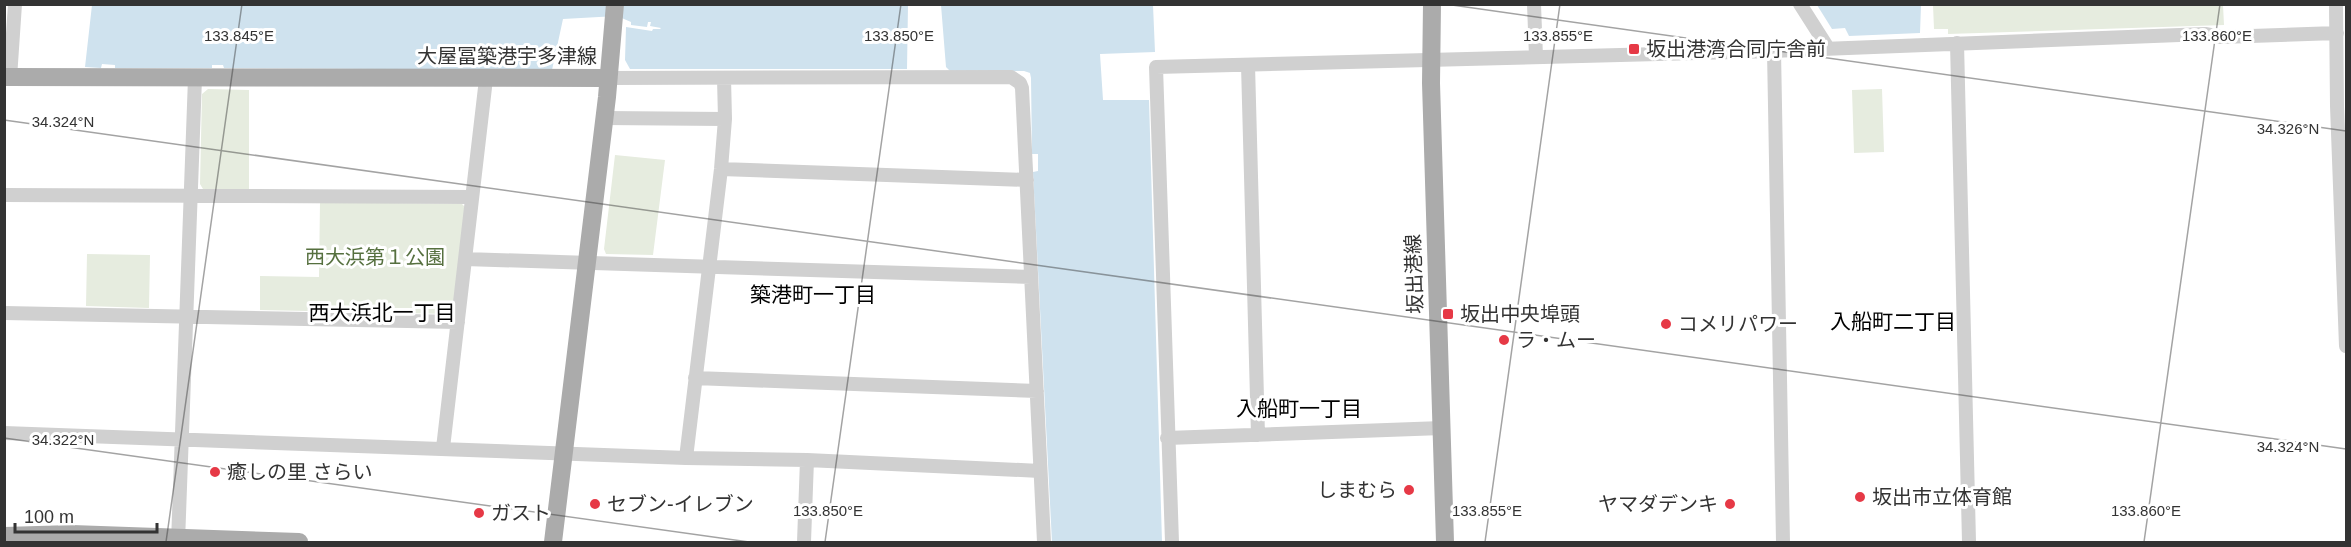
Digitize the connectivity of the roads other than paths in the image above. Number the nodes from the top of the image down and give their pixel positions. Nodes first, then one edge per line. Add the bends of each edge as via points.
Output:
1 (15, 4) edge
2 (1432, 4) edge
3 (1534, 4) edge
4 (1800, 4) edge
5 (2336, 4) edge
6 (614, 13) edge
7 (2337, 33) junction
8 (1957, 43) junction
9 (1828, 48) junction
10 (1774, 51) junction
11 (1536, 57) junction
12 (1432, 61) junction
13 (1248, 65) junction
14 (6, 77) edge
15 (195, 78) junction
16 (608, 78) junction
17 (724, 78) junction
18 (2342, 78) edge
19 (486, 79) junction
20 (604, 118) junction
21 (725, 118) junction
22 (721, 169) junction
23 (1026, 180) junction
24 (4, 195) edge
25 (191, 196) junction
26 (472, 197) junction
27 (465, 259) junction
28 (587, 263) junction
29 (709, 267) junction
30 (1031, 277) junction
31 (4, 313) edge
32 (186, 317) junction
33 (458, 322) junction
34 (2346, 346) edge
35 (695, 378) junction
36 (1037, 391) junction
37 (1442, 428) junction
38 (4, 433) edge
39 (1258, 435) junction
40 (1167, 438) junction
41 (182, 439) junction
42 (443, 448) junction
43 (564, 453) junction
44 (686, 458) junction
45 (807, 460) junction
46 (1040, 471) junction
47 (4, 536) edge
48 (178, 540) edge
49 (299, 543) edge
50 (553, 543) edge
51 (804, 543) edge
52 (1044, 543) edge
53 (1172, 543) edge
54 (1445, 543) edge
55 (1784, 543) edge
56 (1969, 543) edge

1 - 14 street
2 - 12 main road, 坂出港線
3 - 11 street
4 - 9 street
5 - 7 street
6 - 16 main road
7 - 8 street
7 - 18 street
8 - 9 street
8 - 56 street
9 - 10 street
10 - 11 street
10 - 55 street
11 - 12 street
12 - 13 street
12 - 37 main road, 坂出港線
13 - 39 street
13 - 40 street via 1156,67
14 - 15 main road, 大屋冨築港宇多津線
15 - 19 main road, 大屋冨築港宇多津線
15 - 25 street
16 - 17 street
16 - 19 main road, 大屋冨築港宇多津線
16 - 20 main road, 大屋冨築港宇多津線
17 - 21 street
17 - 23 street via 1011,77 1022,88
18 - 34 street via 2337,106
19 - 26 street
20 - 21 street
20 - 28 main road, 大屋冨築港宇多津線
21 - 22 street
22 - 23 street
22 - 29 street
23 - 30 street
24 - 25 street
25 - 26 street
25 - 32 street
26 - 27 street
27 - 28 street
27 - 33 street
28 - 29 street
28 - 43 main road, 大屋冨築港宇多津線
29 - 30 street
29 - 35 street
30 - 36 street
31 - 32 street
32 - 33 street
32 - 41 street
33 - 42 street
35 - 36 street
35 - 44 street
36 - 46 street
37 - 39 street
37 - 54 main road, 坂出港線
38 - 41 street
39 - 40 street
40 - 53 street
41 - 42 street
41 - 48 street
42 - 43 street
43 - 44 street
43 - 50 main road, 大屋冨築港宇多津線
44 - 45 street
45 - 46 street
45 - 51 street
46 - 52 street
47 - 48 main road via 72,534
48 - 49 main road

